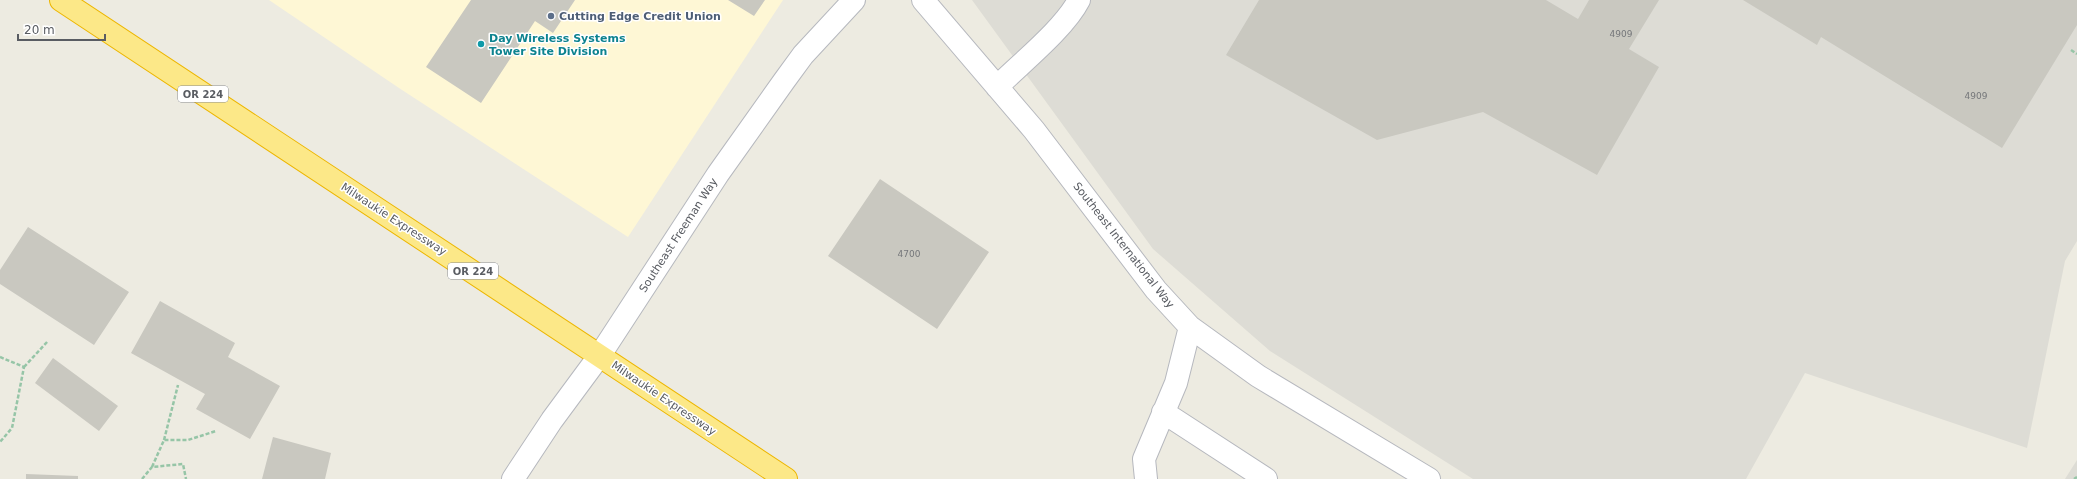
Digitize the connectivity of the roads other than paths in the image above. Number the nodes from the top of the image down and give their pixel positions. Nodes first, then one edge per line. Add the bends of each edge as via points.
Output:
1 (61, 0) edge
2 (854, 0) edge
3 (923, 0) edge
4 (1079, 0) edge
5 (997, 87) junction
6 (1190, 327) junction
7 (600, 355) junction
8 (1163, 412) junction
9 (513, 479) edge
10 (786, 479) edge
11 (1146, 479) edge
12 (1266, 479) edge
13 (1429, 479) edge

1 - 7 highway, Milwaukie Expressway / OR 224
2 - 7 street, Southeast Freeman Way via 802,55 718,174
3 - 5 street, Southeast International Way
4 - 5 street via 1059,26
5 - 6 street, Southeast International Way via 1038,135 1156,290
6 - 8 street via 1176,383
6 - 13 street, Southeast International Way via 1258,376
7 - 9 street, Southeast Freeman Way
7 - 10 highway, Milwaukie Expressway / OR 224
8 - 11 street via 1144,459
8 - 12 street

